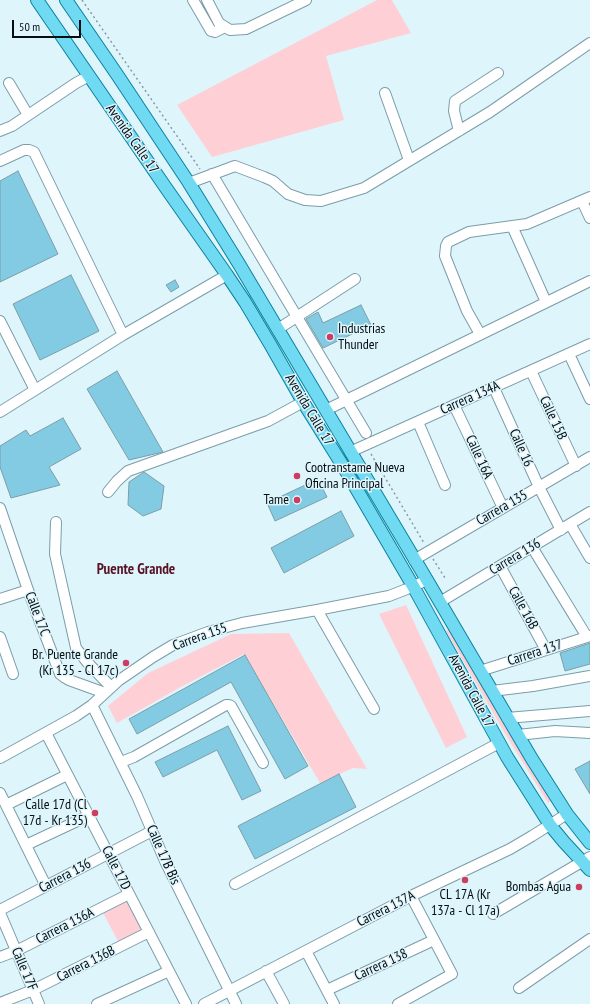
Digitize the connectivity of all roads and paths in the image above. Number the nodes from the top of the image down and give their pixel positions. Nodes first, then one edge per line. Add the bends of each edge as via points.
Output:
1 (37, 0) edge
2 (66, 0) edge
3 (193, 0) edge
4 (207, 0) edge
5 (306, 0) edge
6 (225, 27) junction
7 (590, 43) edge
8 (498, 73) dead end
9 (89, 76) junction
10 (9, 83) dead end
11 (385, 93) dead end
12 (28, 115) junction
13 (459, 130) junction
14 (0, 131) edge
15 (409, 160) junction
16 (0, 161) edge
17 (212, 174) junction
18 (189, 183) junction
19 (586, 199) edge
20 (590, 218) edge
21 (512, 226) junction
22 (227, 275) junction
23 (356, 279) dead end
24 (590, 281) edge
25 (546, 302) junction
26 (297, 317) junction
27 (0, 321) edge
28 (278, 329) junction
29 (480, 334) junction
30 (122, 335) junction
31 (590, 344) edge
32 (569, 354) junction
33 (531, 371) junction
34 (494, 388) junction
35 (35, 390) junction
36 (590, 399) edge
37 (346, 400) junction
38 (303, 402) junction
39 (454, 405) junction
40 (326, 410) junction
41 (0, 412) edge
42 (418, 422) junction
43 (366, 433) dead end
44 (350, 452) junction
45 (590, 457) edge
46 (576, 466) junction
47 (445, 485) dead end
48 (539, 487) junction
49 (108, 492) dead end
50 (0, 508) edge
51 (503, 508) junction
52 (590, 512) edge
53 (56, 522) dead end
54 (570, 524) junction
55 (561, 530) junction
56 (532, 547) junction
57 (590, 558) edge
58 (414, 560) junction
59 (500, 566) junction
60 (427, 580) junction
61 (414, 586) junction
62 (28, 590) junction
63 (0, 599) edge
64 (440, 602) junction
65 (317, 610) junction
66 (588, 636) edge
67 (0, 637) edge
68 (546, 650) junction
69 (480, 671) junction
70 (13, 674) dead end
71 (590, 676) edge
72 (108, 690) junction
73 (492, 691) junction
74 (92, 705) junction
75 (374, 709) dead end
76 (590, 711) edge
77 (507, 718) junction
78 (46, 733) junction
79 (590, 733) edge
80 (518, 735) junction
81 (499, 743) junction
82 (0, 758) edge
83 (121, 762) junction
84 (263, 763) dead end
85 (67, 774) junction
86 (0, 793) edge
87 (6, 805) junction
88 (567, 814) junction
89 (88, 816) junction
90 (550, 825) junction
91 (152, 831) junction
92 (590, 843) edge
93 (26, 846) junction
94 (108, 853) junction
95 (587, 863) edge
96 (235, 884) dead end
97 (46, 886) junction
98 (129, 894) junction
99 (411, 896) junction
100 (0, 911) edge
101 (493, 914) dead end
102 (148, 932) junction
103 (590, 939) edge
104 (434, 940) junction
105 (16, 951) junction
106 (306, 951) junction
107 (0, 957) edge
108 (169, 971) junction
109 (266, 971) junction
110 (518, 988) dead end
111 (33, 990) junction
112 (327, 990) junction
113 (229, 991) junction
114 (0, 1003) edge
115 (39, 1004) edge
116 (97, 1004) edge
117 (186, 1004) edge
118 (204, 1004) edge
119 (236, 1004) edge
120 (284, 1004) edge
121 (334, 1004) edge
122 (398, 1004) edge

1 - 9 main road, Avenida Calle 17
2 - 18 main road, Avenida Calle 17
3 - 6 street via 211,31 215,32
4 - 6 street via 219,23
5 - 6 street via 246,29 230,30
7 - 13 street via 490,112
8 - 13 street via 455,101 454,111
9 - 12 street
9 - 22 main road, Avenida Calle 17
10 - 12 street
11 - 15 street
12 - 14 street
13 - 15 street
15 - 17 street via 364,188 321,201 305,200 288,194 264,177 235,166
16 - 30 street via 24,150 34,152
17 - 18 street
17 - 26 street
18 - 28 main road, Avenida Calle 17
19 - 20 street
19 - 21 street via 527,224
21 - 25 street
21 - 29 street via 469,232 448,242 446,246 445,256 467,311
22 - 30 street
22 - 38 main road, Avenida Calle 17
23 - 26 street
24 - 25 street
25 - 29 street
26 - 28 street
26 - 37 street
27 - 35 street
28 - 40 main road, Avenida Calle 17
29 - 37 street
30 - 35 street
31 - 32 street, Carrera 134A
32 - 33 street, Carrera 134A
32 - 36 street
33 - 34 street, Carrera 134A
33 - 46 street, Calle 15B
34 - 39 street, Carrera 134A
34 - 48 street, Calle 16
35 - 41 street
37 - 40 street
37 - 43 street
38 - 49 street via 268,421 128,471
38 - 61 main road, Avenida Calle 17
39 - 42 street, Carrera 134A
39 - 51 street, Calle 16A
40 - 44 main road, Avenida Calle 17
42 - 44 street, Carrera 134A
42 - 47 street
44 - 58 main road, Avenida Calle 17
45 - 46 street, Carrera 135
46 - 48 street, Carrera 135
48 - 51 street, Carrera 135
48 - 55 street, Calle 16
50 - 62 street, Calle 17C
51 - 58 street, Carrera 135
52 - 54 street, Carrera 136
53 - 72 street via 55,554 76,648
54 - 55 street, Carrera 136
54 - 57 street
55 - 56 street, Carrera 136
56 - 59 street, Carrera 136
56 - 66 street
58 - 60 main road, Avenida Calle 17
59 - 64 street, Carrera 136
59 - 68 street, Calle 16B
60 - 61 street, Carrera 135
60 - 64 main road, Avenida Calle 17
61 - 65 street, Carrera 135 via 389,596
61 - 81 main road, Avenida Calle 17
62 - 63 street
62 - 72 street, Calle 17C via 60,674 69,680
64 - 69 main road, Avenida Calle 17
65 - 72 street, Carrera 135 via 242,623 193,637 153,657
65 - 75 street
66 - 68 street, Carrera 137
67 - 70 street
68 - 69 street, Carrera 137
69 - 73 main road, Avenida Calle 17
71 - 73 street
72 - 74 street, Carrera 135
73 - 77 main road, Avenida Calle 17
74 - 78 street, Carrera 135
74 - 83 street, Calle 17B Bis
76 - 77 street
77 - 80 main road, Avenida Calle 17
78 - 82 street, Carrera 135
78 - 85 street, Calle 17D
79 - 80 street via 555,731
80 - 88 main road, Avenida Calle 17
81 - 90 main road, Avenida Calle 17
81 - 96 street
83 - 84 street via 229,705
83 - 91 street, Calle 17B Bis
85 - 87 street
85 - 89 street, Calle 17D
86 - 87 street
87 - 93 street
88 - 90 street, Carrera 137A
88 - 92 main road, Avenida Calle 17
89 - 93 street
89 - 94 street, Calle 17D
90 - 95 main road, Avenida Calle 17
90 - 99 street, Carrera 137A via 510,849
91 - 94 street, Carrera 136
91 - 113 street, Calle 17B Bis
93 - 97 street
94 - 97 street, Carrera 136
94 - 98 street, Calle 17D
95 - 101 street
97 - 100 street, Carrera 136
98 - 102 street, Calle 17D
98 - 105 street, Carrera 136A
99 - 104 street
99 - 106 street, Carrera 137A
100 - 105 street, Calle 17F
102 - 108 street, Calle 17D
102 - 111 street, Carrera 136B
103 - 110 street
104 - 112 street, Carrera 138
104 - 122 street via 452,975
105 - 107 street, Carrera 136A
105 - 111 street, Calle 17F
106 - 109 street, Carrera 137A
106 - 112 street
108 - 116 street
108 - 117 street, Calle 17D
109 - 113 street, Carrera 137A
109 - 120 street
111 - 114 street, Carrera 136B
111 - 115 street, Calle 17F
112 - 121 street
113 - 118 street, Carrera 137A
113 - 119 street, Calle 17B Bis

